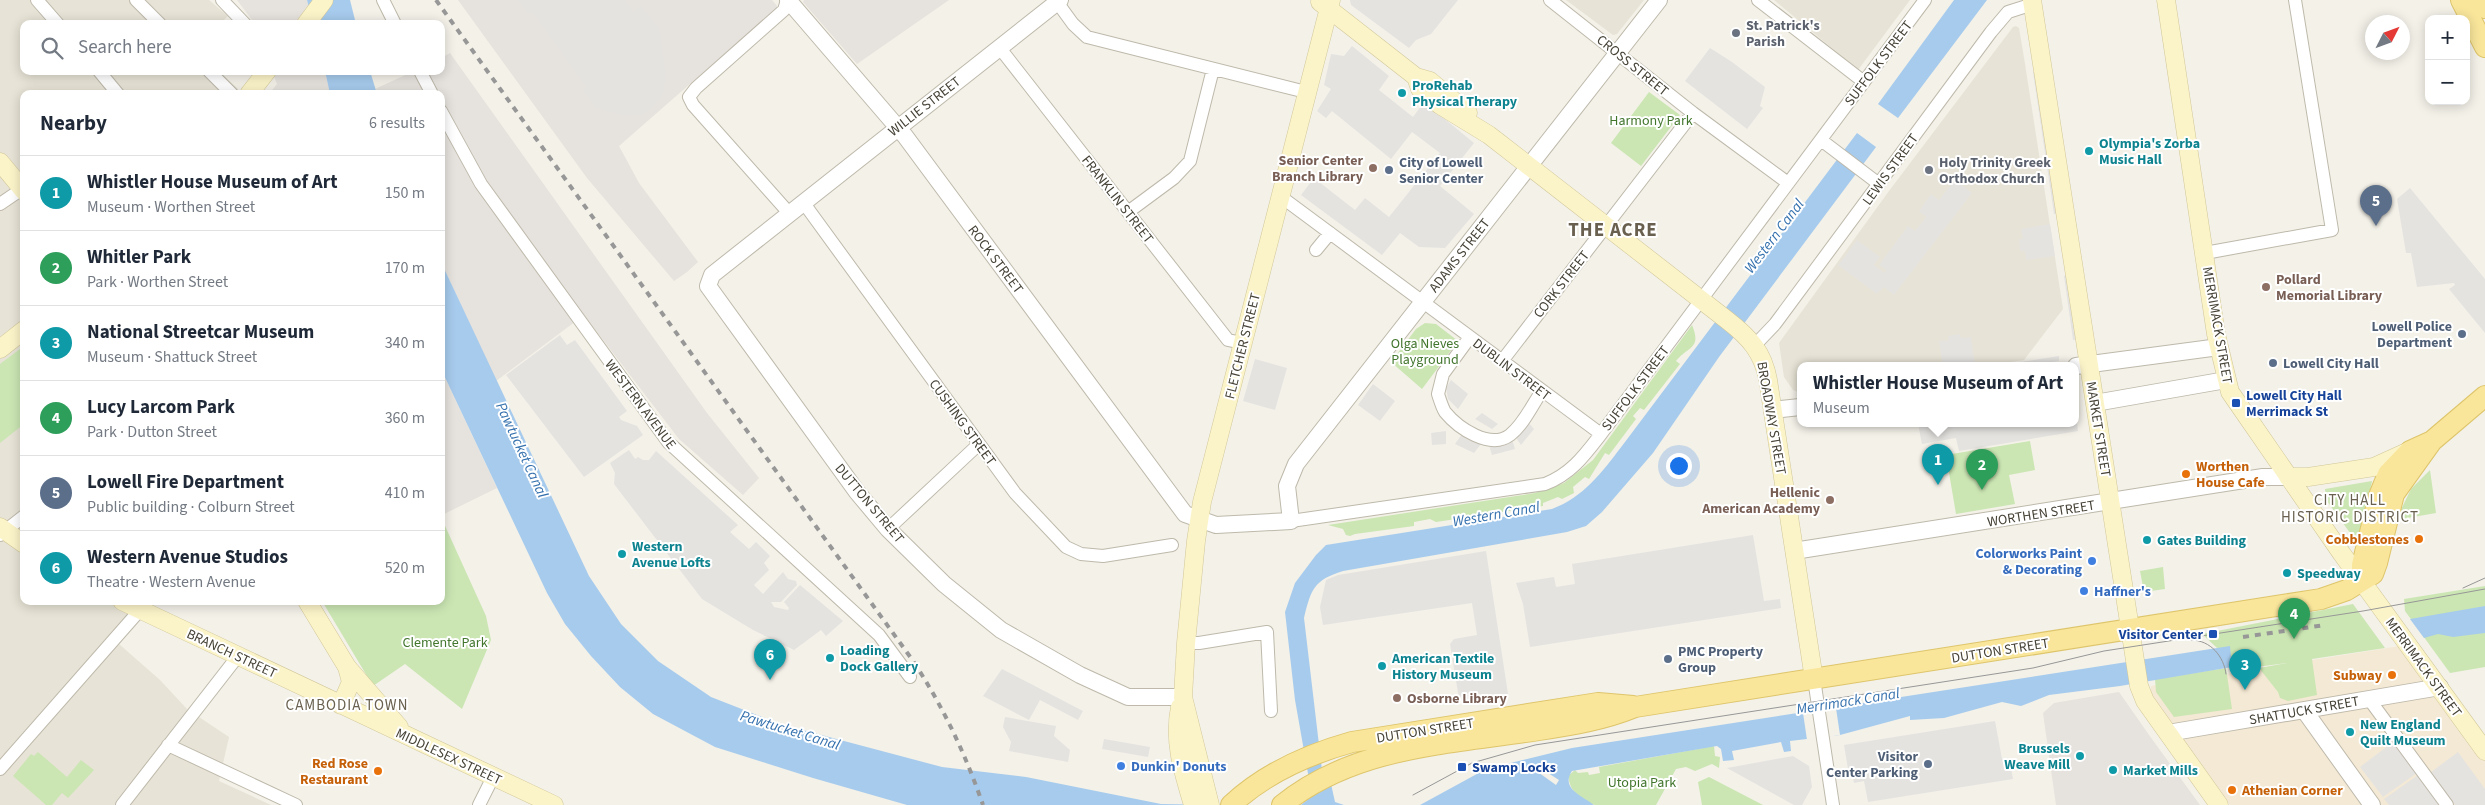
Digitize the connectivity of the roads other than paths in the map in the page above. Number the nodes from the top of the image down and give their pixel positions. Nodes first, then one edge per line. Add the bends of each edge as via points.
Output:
1 (37, 0) edge
2 (136, 0) edge
3 (222, 0) edge
4 (324, 0) edge
5 (383, 0) edge
6 (788, 0) edge
7 (1550, 0) edge
8 (1659, 0) edge
9 (1758, 0) edge
10 (1925, 0) edge
11 (2166, 0) edge
12 (2295, 0) edge
13 (2461, 0) edge
14 (2481, 0) edge
15 (1058, 1) edge
16 (2033, 2) edge
17 (1326, 3) edge
18 (2485, 8) edge
19 (54, 20) edge
20 (156, 20) edge
21 (241, 20) edge
22 (309, 20) edge
23 (393, 20) edge
24 (2482, 35) edge
25 (999, 47) junction
26 (1617, 52) junction
27 (1213, 69) junction
28 (102, 75) edge
29 (213, 75) edge
30 (264, 75) edge
31 (422, 75) edge
32 (1864, 82) junction
33 (115, 90) edge
34 (228, 90) edge
35 (252, 90) edge
36 (430, 90) edge
37 (1306, 92) junction
38 (1694, 113) junction
39 (445, 118) edge
40 (897, 127) junction
41 (1820, 140) junction
42 (0, 162) edge
43 (1529, 166) junction
44 (1788, 183) junction
45 (1879, 184) junction
46 (20, 186) edge
47 (20, 192) edge
48 (1280, 196) junction
49 (803, 202) junction
50 (0, 204) edge
51 (1128, 212) junction
52 (789, 213) junction
53 (1606, 226) junction
54 (1330, 233) junction
55 (1316, 250) dead end
56 (2206, 253) junction
57 (1422, 302) junction
58 (1707, 305) junction
59 (20, 333) edge
60 (1470, 337) junction
61 (1751, 341) junction
62 (1242, 343) junction
63 (2219, 347) junction
64 (0, 348) edge
65 (1502, 361) junction
66 (2082, 366) edge
67 (2226, 380) junction
68 (1542, 391) junction
69 (2485, 396) edge
70 (2095, 403) junction
71 (1797, 407) edge
72 (1772, 410) junction
73 (1601, 434) junction
74 (2432, 440) junction
75 (979, 444) junction
76 (2410, 451) junction
77 (2288, 477) junction
78 (2111, 502) junction
79 (20, 519) edge
80 (1199, 520) junction
81 (1291, 521) junction
82 (888, 529) junction
83 (2, 531) edge
84 (20, 542) edge
85 (1172, 545) dead end
86 (1794, 550) junction
87 (2362, 581) junction
88 (130, 605) edge
89 (309, 605) edge
90 (140, 610) junction
91 (2131, 629) junction
92 (1186, 643) junction
93 (238, 656) junction
94 (347, 667) junction
95 (910, 677) dead end
96 (1814, 679) junction
97 (2440, 687) junction
98 (1183, 697) junction
99 (2370, 699) junction
100 (341, 705) junction
101 (1635, 707) junction
102 (2304, 710) junction
103 (1271, 711) dead end
104 (2168, 733) junction
105 (406, 735) junction
106 (168, 745) junction
107 (2485, 751) edge
108 (0, 769) edge
109 (493, 776) junction
110 (122, 805) edge
111 (296, 805) edge
112 (479, 805) edge
113 (554, 805) edge
114 (1202, 805) edge
115 (1231, 805) edge
116 (1282, 805) edge
117 (1833, 805) edge
118 (2219, 805) edge
119 (2372, 805) edge
120 (2447, 805) edge

1 - 19 street
2 - 20 street
3 - 21 street
4 - 22 main road
5 - 23 street
6 - 40 street, ROCK STREET
6 - 52 street via 784,10 689,97
7 - 26 street, CROSS STREET
8 - 26 street, ADAMS STREET
9 - 32 street
10 - 32 street, SUFFOLK STREET
11 - 56 main road, MERRIMACK STREET
12 - 56 street via 2332,230
13 - 24 main road
14 - 18 main road
15 - 25 street, WILLIE STREET
15 - 27 street via 1073,24 1087,37
16 - 45 street, LEWIS STREET via 2008,12 1995,27
16 - 66 main road, MARKET STREET
17 - 37 main road, FLETCHER STREET
17 - 43 main road, BROADWAY STREET via 1416,77 1440,88 1489,135
25 - 40 street, WILLIE STREET
25 - 51 street, FRANKLIN STREET
26 - 38 street, CROSS STREET
26 - 43 street, ADAMS STREET
27 - 37 street
27 - 51 street via 1190,161 1174,178
28 - 33 street
29 - 34 street
30 - 35 main road
31 - 36 street
32 - 41 street, SUFFOLK STREET
37 - 48 main road, FLETCHER STREET
38 - 44 street, CROSS STREET
38 - 53 street, CORK STREET
39 - 95 street, WESTERN AVENUE via 480,184 668,442 879,635
40 - 49 street, WILLIE STREET
40 - 80 street, ROCK STREET via 1185,514
41 - 44 street, SUFFOLK STREET
41 - 45 street
42 - 46 main road
43 - 53 main road, BROADWAY STREET
43 - 57 street, ADAMS STREET
44 - 58 street, SUFFOLK STREET
45 - 61 street, LEWIS STREET via 1775,324
47 - 50 street
48 - 54 street, DUBLIN STREET
48 - 62 main road, FLETCHER STREET
49 - 52 street, WILLIE STREET
49 - 75 street, CUSHING STREET
51 - 62 street, FRANKLIN STREET via 1228,340
52 - 82 street, DUTTON STREET via 712,275 708,286 857,492
53 - 58 main road, BROADWAY STREET
53 - 65 street, CORK STREET
54 - 55 street
54 - 57 street, DUBLIN STREET
56 - 63 main road, MERRIMACK STREET
57 - 60 street, DUBLIN STREET
57 - 81 street, ADAMS STREET via 1296,464 1287,486
58 - 61 main road, BROADWAY STREET
58 - 73 street, SUFFOLK STREET
59 - 64 main road
60 - 65 street, DUBLIN STREET
60 - 68 street via 1443,374 1438,394 1448,415 1474,435 1495,441 1510,435
61 - 72 main road, BROADWAY STREET via 1766,368
62 - 80 main road, FLETCHER STREET
63 - 66 street
63 - 67 main road, MERRIMACK STREET
65 - 68 street, DUBLIN STREET
66 - 70 main road, MARKET STREET
67 - 70 street
67 - 77 main road, MERRIMACK STREET via 2230,392
68 - 73 street, DUBLIN STREET
69 - 74 main road
70 - 78 main road, MARKET STREET
71 - 72 street
72 - 86 main road, BROADWAY STREET
73 - 81 street, SUFFOLK STREET via 1572,470 1544,484
74 - 76 main road
74 - 87 main road via 2394,494 2377,563 2372,574
75 - 82 street
75 - 85 street, CUSHING STREET via 1015,493 1066,547 1081,554 1103,556
76 - 77 main road via 2374,467
76 - 87 main road via 2397,462 2382,485 2362,565
77 - 78 street, WORTHEN STREET via 2264,477
77 - 87 main road, MERRIMACK STREET
78 - 86 street, WORTHEN STREET
78 - 91 main road, MARKET STREET
79 - 83 street
80 - 81 street, SUFFOLK STREET via 1216,525
80 - 92 main road, FLETCHER STREET
82 - 98 street, DUTTON STREET via 944,584 1001,630 1080,675 1128,697
83 - 84 main road
86 - 96 main road, BROADWAY STREET
87 - 91 main road, DUTTON STREET via 2321,599
87 - 97 main road, MERRIMACK STREET
88 - 90 main road, BRANCH STREET
89 - 94 main road
90 - 93 main road, BRANCH STREET
90 - 108 street
91 - 96 main road, DUTTON STREET
91 - 104 main road, MARKET STREET via 2143,698
92 - 98 main road, FLETCHER STREET
92 - 103 street via 1267,632
93 - 100 main road, BRANCH STREET
93 - 106 street
94 - 100 main road via 351,682
94 - 105 main road
96 - 101 main road, DUTTON STREET
96 - 117 street
97 - 99 street, SHATTUCK STREET
97 - 107 main road, MERRIMACK STREET
98 - 114 main road, FLETCHER STREET
99 - 102 street, SHATTUCK STREET
99 - 120 street
100 - 105 main road, MIDDLESEX STREET
101 - 115 main road, DUTTON STREET via 1598,703 1382,736 1313,755 1259,784
101 - 116 main road, DUTTON STREET via 1591,722 1386,754 1343,767
102 - 104 street, SHATTUCK STREET
102 - 119 street
104 - 118 main road, MARKET STREET
105 - 109 main road, MIDDLESEX STREET
106 - 110 street
106 - 111 street
109 - 112 street
109 - 113 main road, MIDDLESEX STREET

